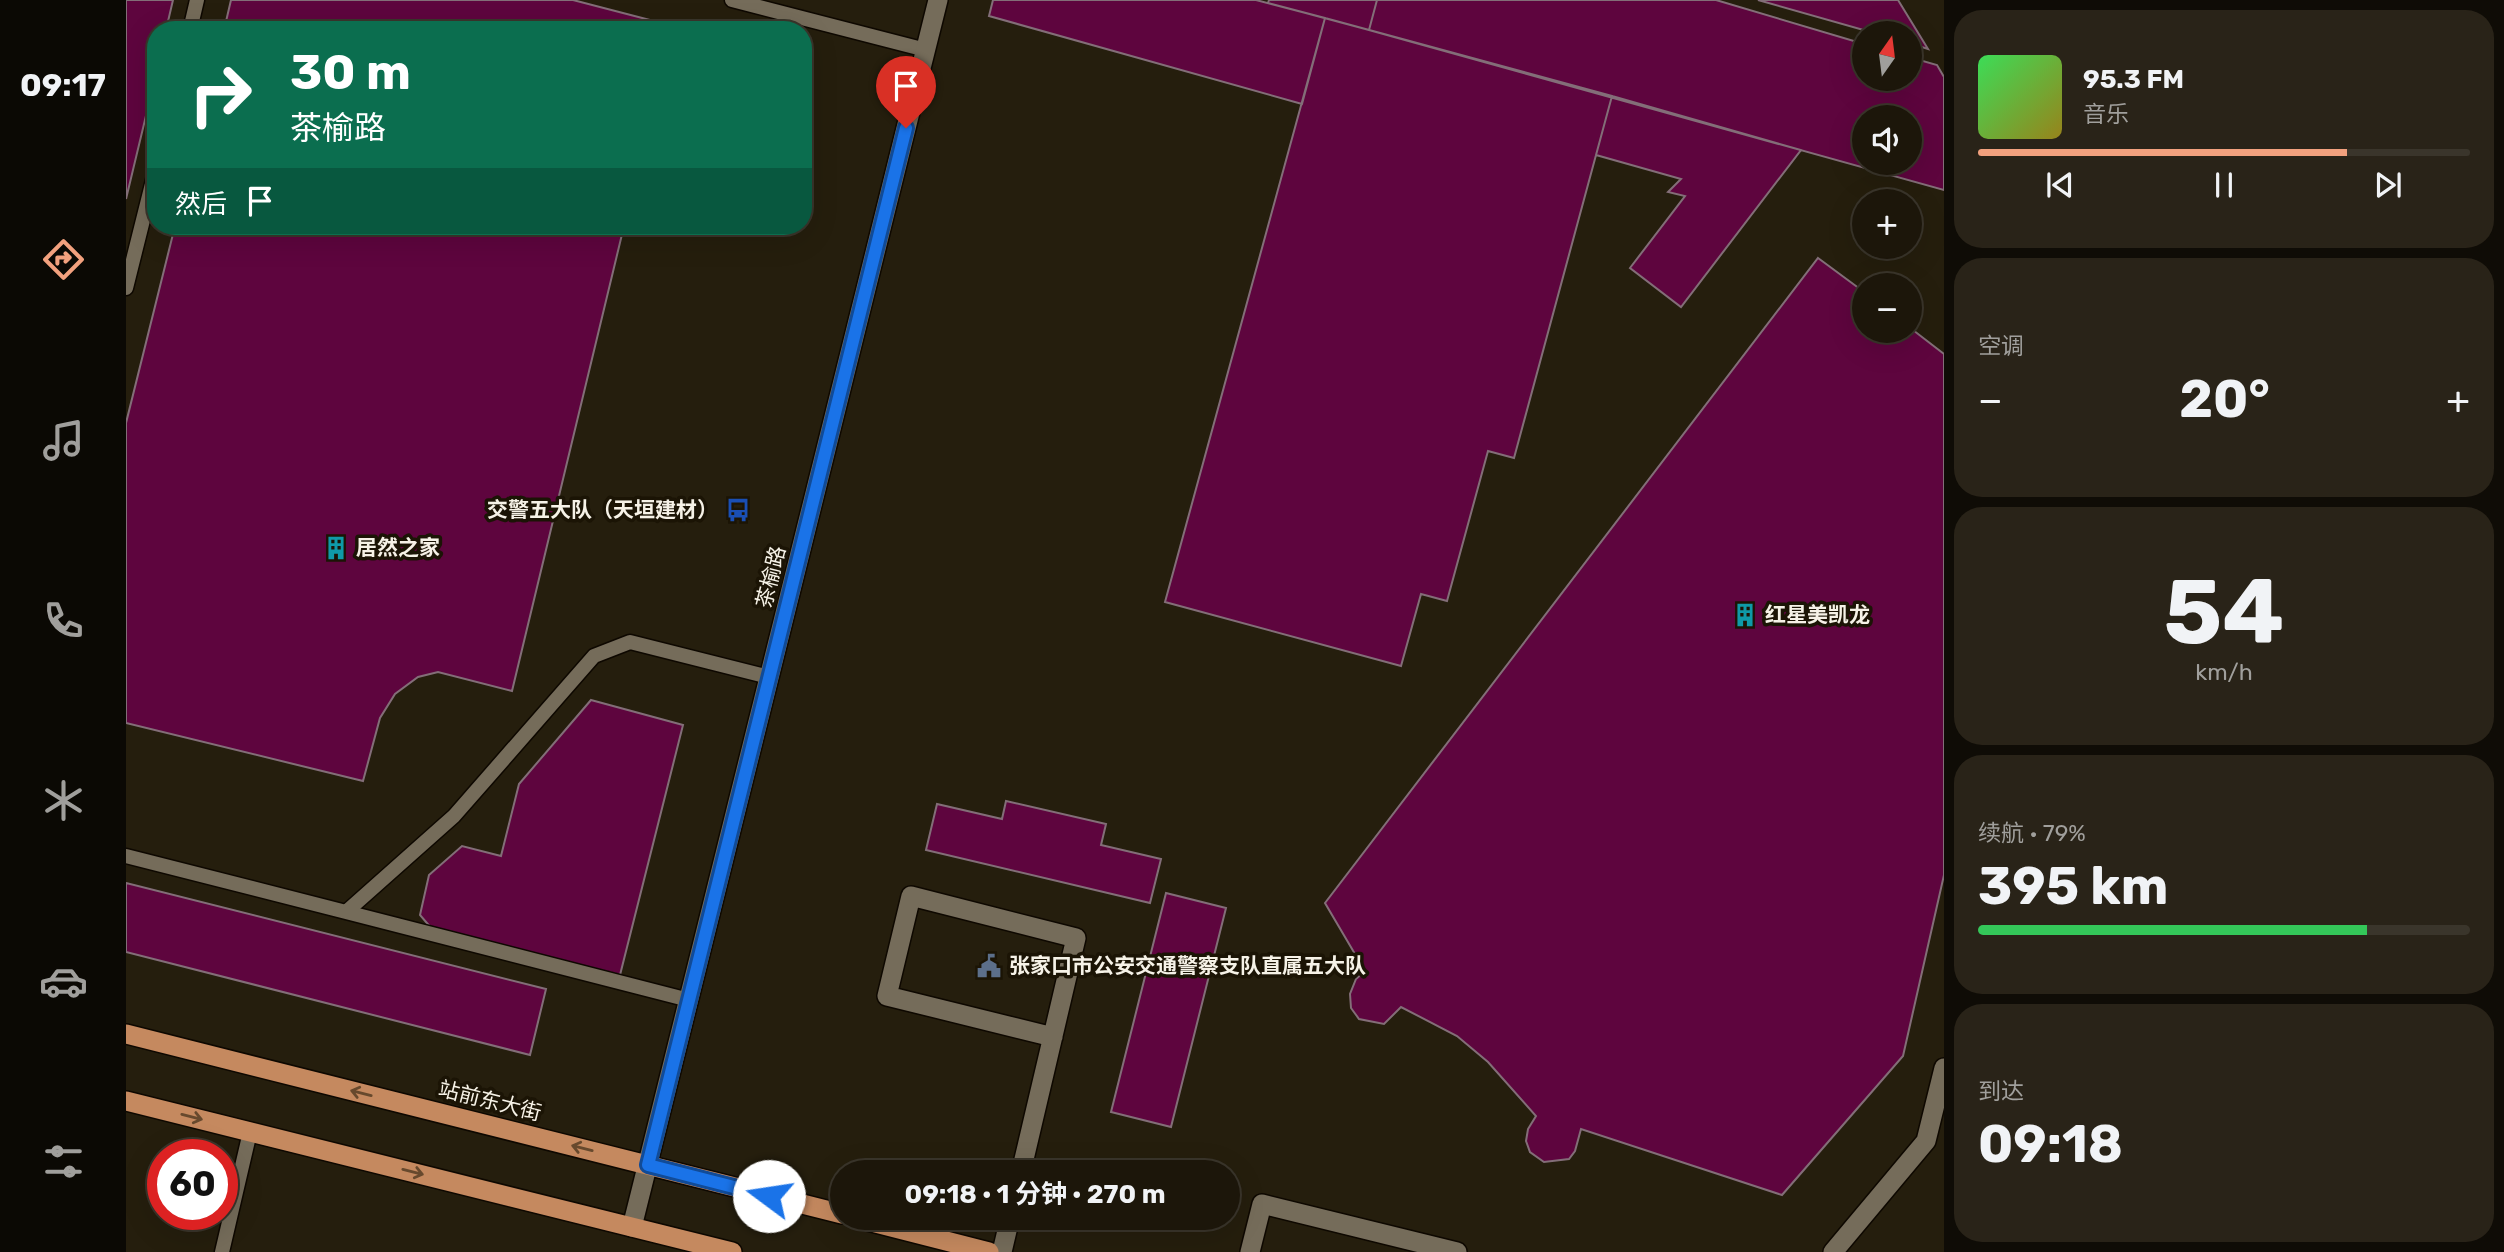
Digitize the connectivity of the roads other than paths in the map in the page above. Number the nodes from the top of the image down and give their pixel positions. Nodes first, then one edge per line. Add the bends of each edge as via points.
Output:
1 (197, 0) edge
2 (732, 0) edge
3 (938, 0) edge
4 (192, 21) edge
5 (926, 50) junction
6 (147, 204) edge
7 (126, 288) edge
8 (769, 677) junction
9 (126, 856) edge
10 (346, 912) junction
11 (689, 1000) junction
12 (126, 1034) edge
13 (1053, 1037) junction
14 (1944, 1068) edge
15 (126, 1101) edge
16 (250, 1132) junction
17 (1024, 1160) edge
18 (648, 1165) junction
19 (830, 1211) edge
20 (632, 1227) junction
21 (903, 1230) edge
22 (1007, 1230) edge
23 (222, 1252) edge
24 (733, 1252) edge
25 (989, 1252) edge
26 (1002, 1252) edge
27 (1250, 1252) edge
28 (1457, 1252) edge
29 (1833, 1252) edge

1 - 4 lane
2 - 5 lane
3 - 5 street, 茶榆路
5 - 8 street, 茶榆路
6 - 7 lane
8 - 10 lane via 630,642 594,656 454,816
8 - 11 street, 茶榆路
9 - 10 lane
10 - 11 lane
11 - 18 street, 茶榆路
18 -> 12 main road, 站前东大街
13 - 13 street via 1076,938 911,896 887,996
13 - 17 street
14 - 29 street via 1926,1141
15 -> 16 main road
16 -> 20 main road
16 - 23 lane
18 - 19 main road, 站前东大街
18 - 20 street, 茶榆路
20 - 24 main road
21 - 25 main road
22 - 26 street
27 - 28 street via 1262,1204

